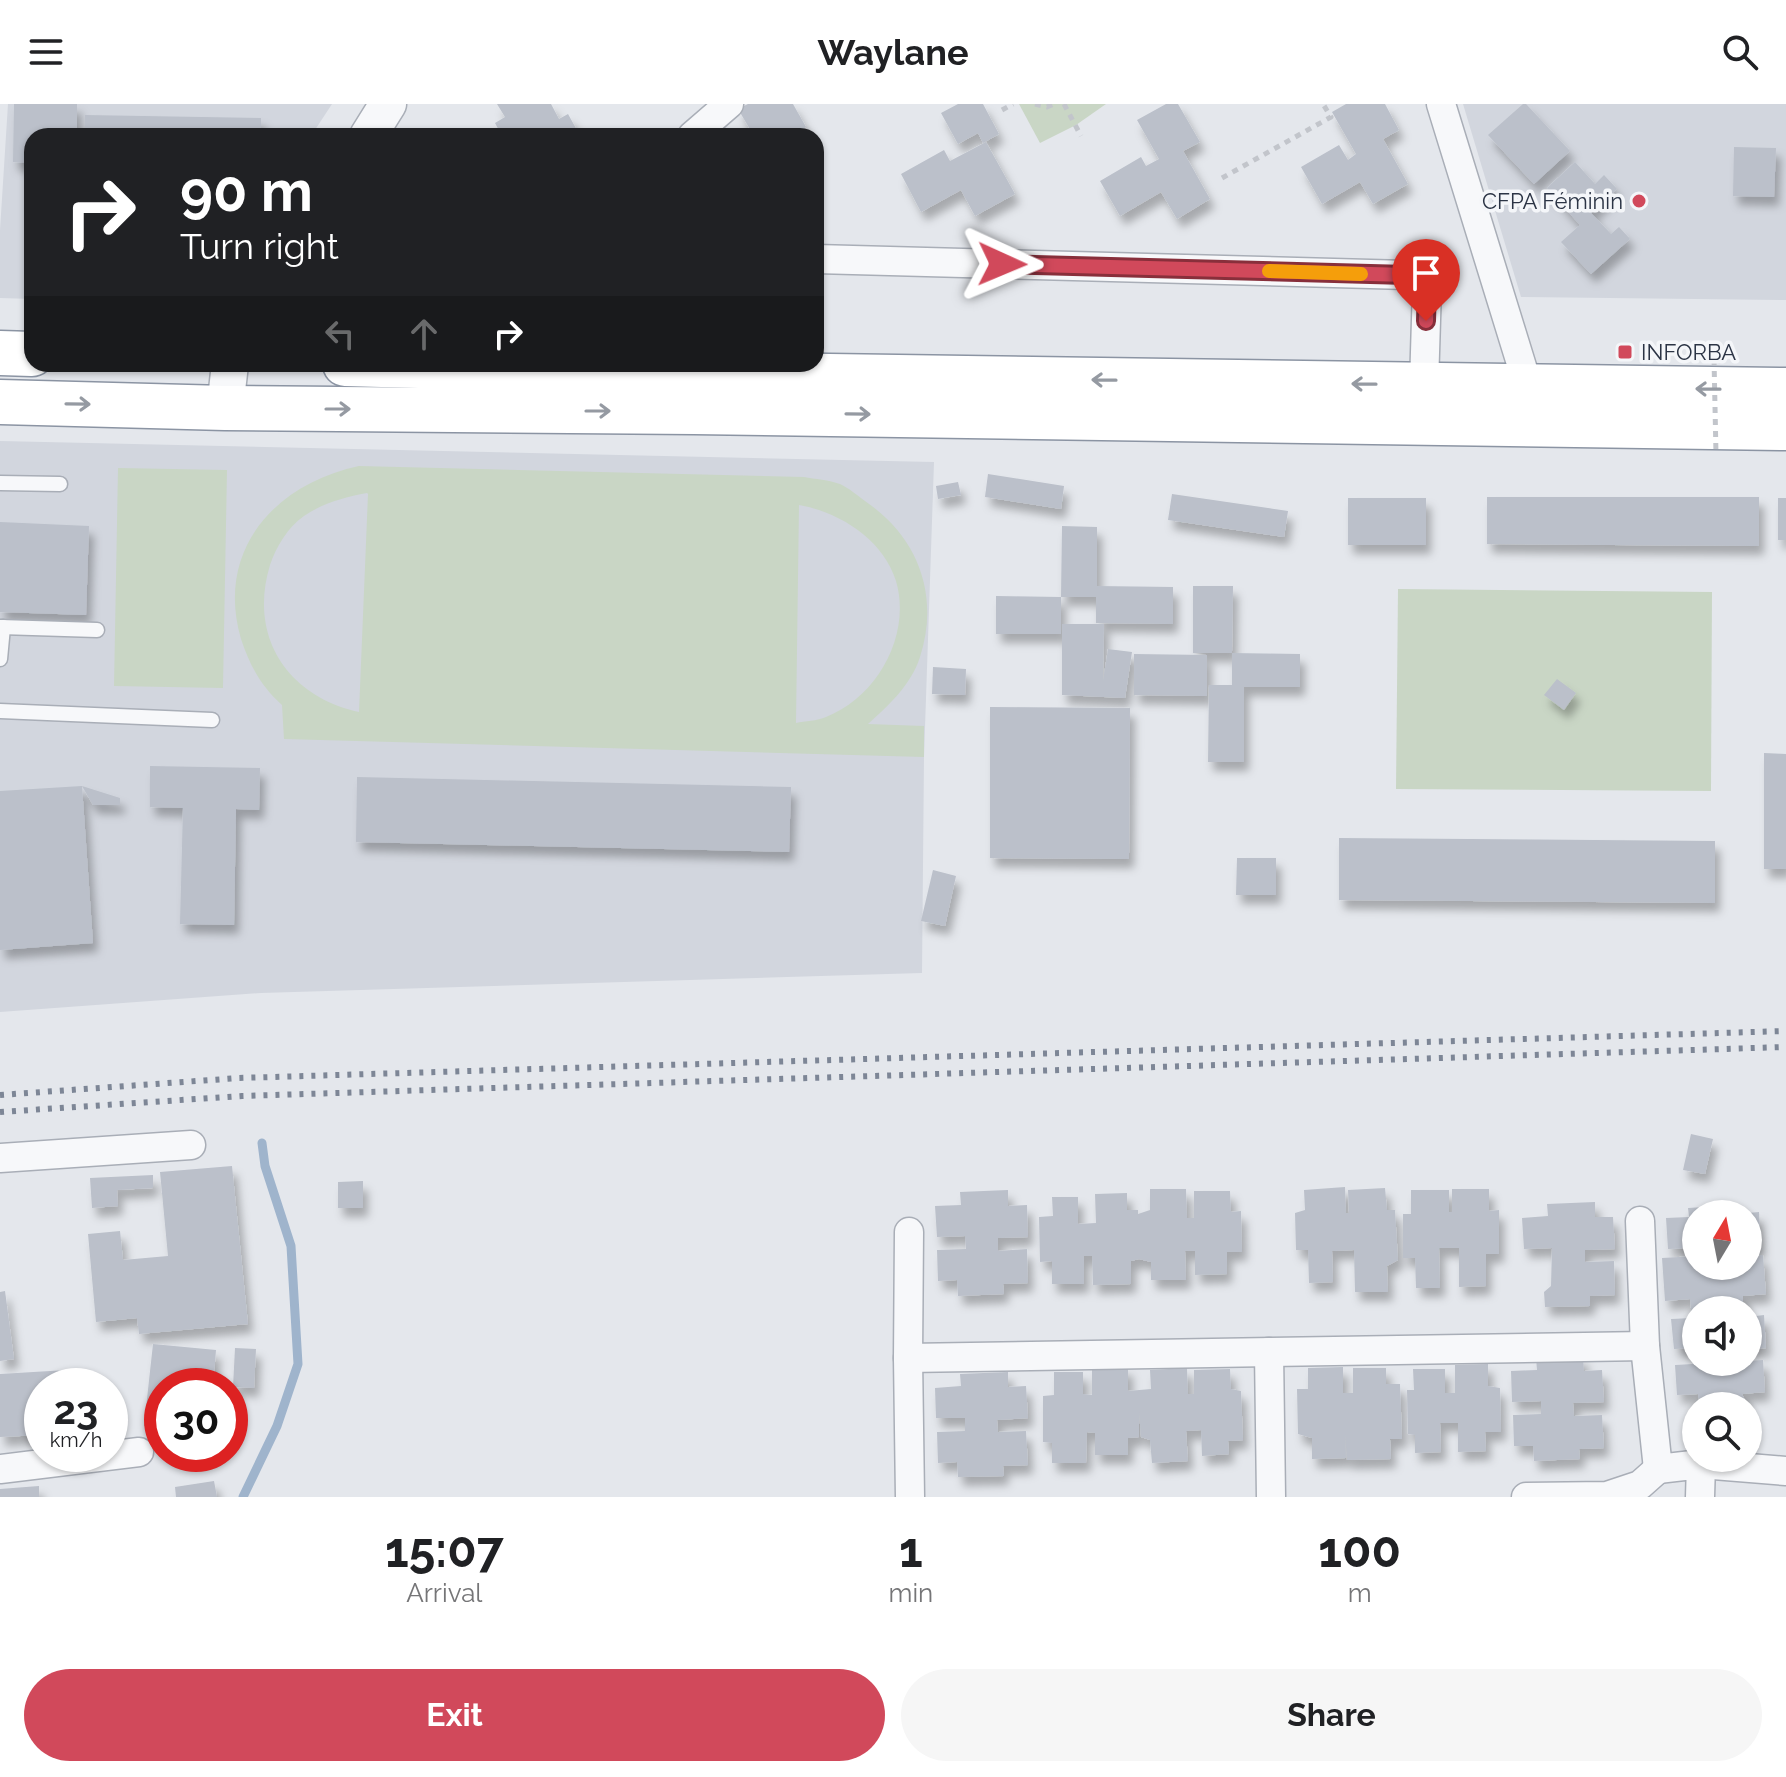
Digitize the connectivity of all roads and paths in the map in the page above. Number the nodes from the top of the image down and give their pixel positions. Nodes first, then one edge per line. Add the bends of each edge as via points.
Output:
1 (388, 104) edge
2 (729, 104) edge
3 (1013, 104) edge
4 (1035, 104) edge
5 (1054, 104) edge
6 (1064, 104) edge
7 (1323, 104) edge
8 (1441, 104) edge
9 (1002, 110) dead end
10 (373, 128) edge
11 (701, 128) edge
12 (1081, 136) dead end
13 (1222, 178) dead end
14 (824, 259) edge
15 (0, 353) edge
16 (24, 354) edge
17 (1714, 359) dead end
18 (229, 372) edge
19 (644, 372) edge
20 (1424, 385) junction
21 (1528, 386) junction
22 (1786, 390) edge
23 (0, 402) edge
24 (225, 408) junction
25 (1786, 428) edge
26 (1716, 454) dead end
27 (0, 483) edge
28 (60, 484) dead end
29 (1, 627) edge
30 (97, 630) dead end
31 (0, 659) edge
32 (0, 711) edge
33 (212, 720) dead end
34 (191, 1145) dead end
35 (0, 1158) edge
36 (1640, 1221) dead end
37 (909, 1232) dead end
38 (1645, 1346) junction
39 (1269, 1352) junction
40 (908, 1358) junction
41 (139, 1452) dead end
42 (1682, 1466) edge
43 (0, 1469) edge
44 (1658, 1469) junction
45 (1762, 1469) edge
46 (1786, 1471) edge
47 (1701, 1472) edge
48 (910, 1497) edge
49 (1271, 1497) edge
50 (1526, 1497) edge
51 (1700, 1497) edge

1 - 10 street
2 - 11 street
3 - 9 path
4 - 5 path
6 - 12 path
7 - 13 path via 1331,117
8 - 21 street
14 - 20 street via 1407,275 1427,287
15 - 16 highway
17 - 26 path, bridge
18 - 24 street
20 -> 19 highway
20 - 21 highway
22 -> 21 highway
23 -> 24 highway
24 -> 25 highway
27 - 28 lane
29 - 30 lane
29 - 31 lane
32 - 33 lane
34 - 35 street
36 - 38 street
37 - 40 street
38 - 39 street
38 - 44 street
39 - 40 street
39 - 49 street
40 - 48 street
41 - 43 street
42 - 44 street
44 - 50 street via 1640,1485 1607,1496
45 - 46 street
47 - 51 street

